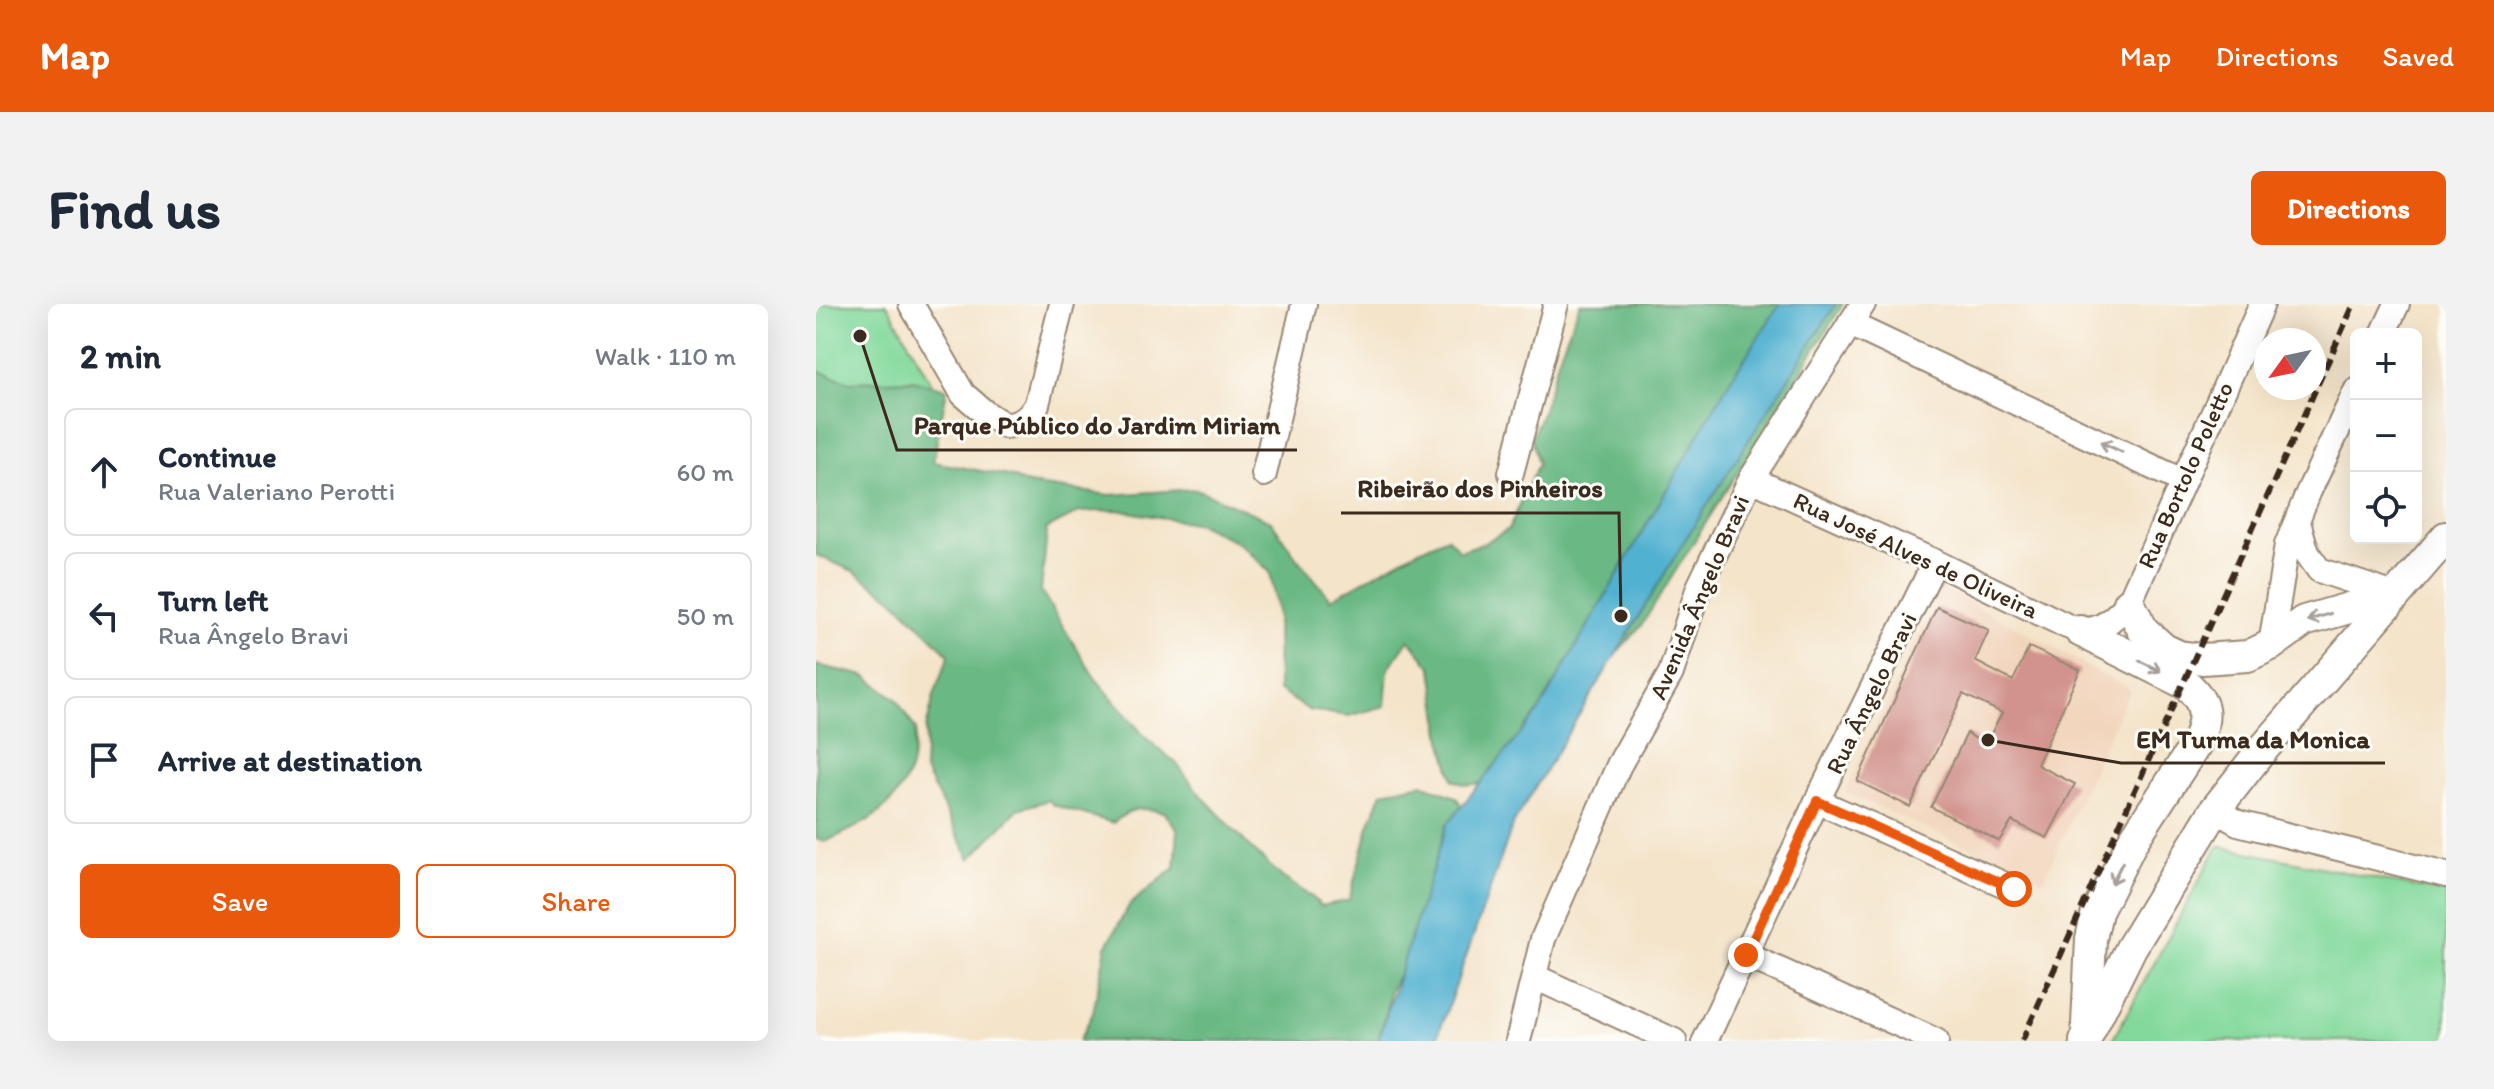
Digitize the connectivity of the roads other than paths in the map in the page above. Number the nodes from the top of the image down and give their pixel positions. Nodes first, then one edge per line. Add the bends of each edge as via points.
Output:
1 (911, 304) edge
2 (1062, 304) edge
3 (1304, 304) edge
4 (1556, 304) edge
5 (2397, 304) edge
6 (2254, 306) edge
7 (1857, 314) edge
8 (2386, 328) edge
9 (2352, 400) edge
10 (1511, 473) dead end
11 (1264, 474) dead end
12 (1751, 479) junction
13 (2182, 481) junction
14 (2298, 522) junction
15 (2446, 537) edge
16 (1935, 562) junction
17 (2394, 595) junction
18 (2129, 603) junction
19 (2080, 631) junction
20 (2271, 645) junction
21 (1817, 801) junction
22 (2215, 810) junction
23 (2446, 875) edge
24 (2014, 889) dead end
25 (1746, 955) junction
26 (1535, 977) junction
27 (2086, 1039) edge
28 (1518, 1041) edge
29 (1674, 1041) edge
30 (1705, 1041) edge
31 (1936, 1041) edge

1 - 2 street via 963,394 1006,426 1029,417 1037,404
3 - 11 street
4 - 10 street
5 - 8 street
6 - 13 street, Rua Bortolo Poletto
7 - 12 street, Avenida Ângelo Bravi
13 -> 7 street
9 - 14 street
12 - 16 street, Rua José Alves de Oliveira
12 - 26 street, Avenida Ângelo Bravi via 1699,587 1671,673 1619,765 1543,939
13 - 18 street, Rua Bortolo Poletto
14 - 17 street via 2307,553 2319,570
14 - 20 street via 2287,545
15 - 17 main road
16 - 19 street, Rua José Alves de Oliveira
16 - 21 street, Rua Ângelo Bravi
17 -> 20 main road via 2304,621
17 - 22 main road
18 - 19 street via 2106,624
18 - 20 main road via 2150,638 2179,656 2248,656
19 -> 27 main road via 2186,684 2204,709 2198,741 2132,842 2097,912
21 - 24 street
21 - 25 street, Rua Ângelo Bravi
22 - 23 street via 2238,823
22 - 27 main road via 2131,948
25 - 30 street, Rua Ângelo Bravi
25 - 31 street
26 - 28 street, Avenida Ângelo Bravi
26 - 29 street

